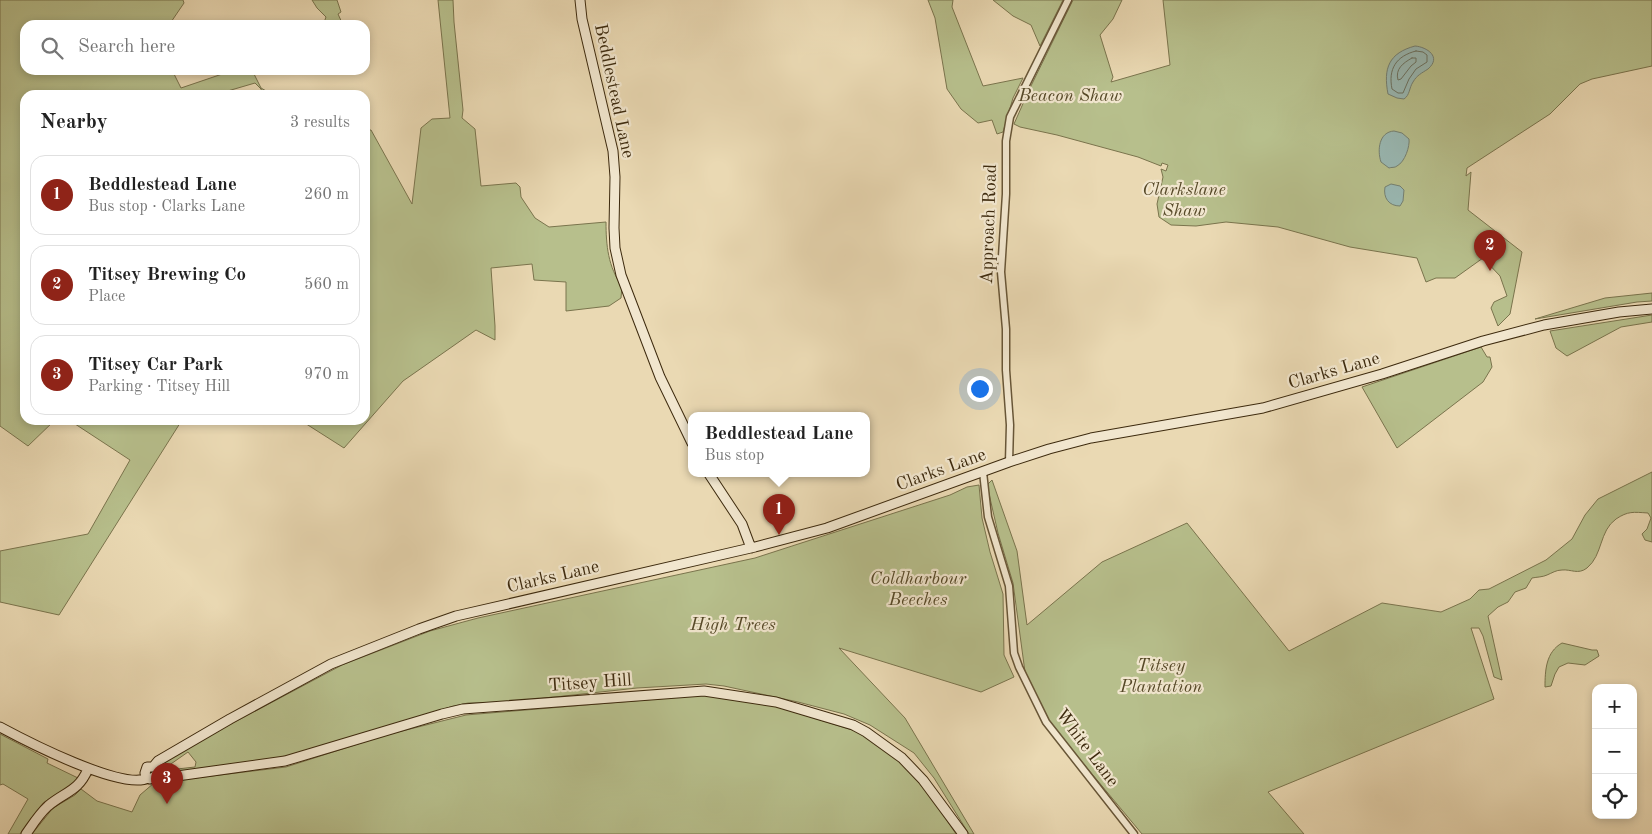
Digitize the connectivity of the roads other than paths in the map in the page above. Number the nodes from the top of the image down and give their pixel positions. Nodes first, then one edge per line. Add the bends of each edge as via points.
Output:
1 (580, 0) edge
2 (1068, 0) edge
3 (1652, 309) edge
4 (688, 435) edge
5 (1009, 462) junction
6 (983, 472) junction
7 (711, 477) edge
8 (752, 548) junction
9 (0, 727) edge
10 (88, 769) junction
11 (152, 772) junction
12 (26, 834) edge
13 (963, 834) edge
14 (1134, 834) edge

1 - 4 main road, Beddlestead Lane via 613,150 615,248 621,275 660,378
2 - 5 street, Approach Road via 1007,128 1000,272 1006,329
3 - 5 main road, Clarks Lane via 1544,325 1263,408 1091,438
5 - 6 main road, Clarks Lane
6 - 8 main road, Clarks Lane via 827,528
6 - 14 street, White Lane via 989,524 1009,586 1014,653 1019,667 1046,722
7 - 8 main road via 742,524
8 - 11 main road, Clarks Lane via 456,616 419,629 331,664 158,761
9 - 10 main road
10 - 11 main road via 124,777
10 - 12 main road via 79,785 48,806
11 - 13 main road, Titsey Hill via 170,777 286,761 463,709 704,691 776,702 866,732 902,758 923,780

